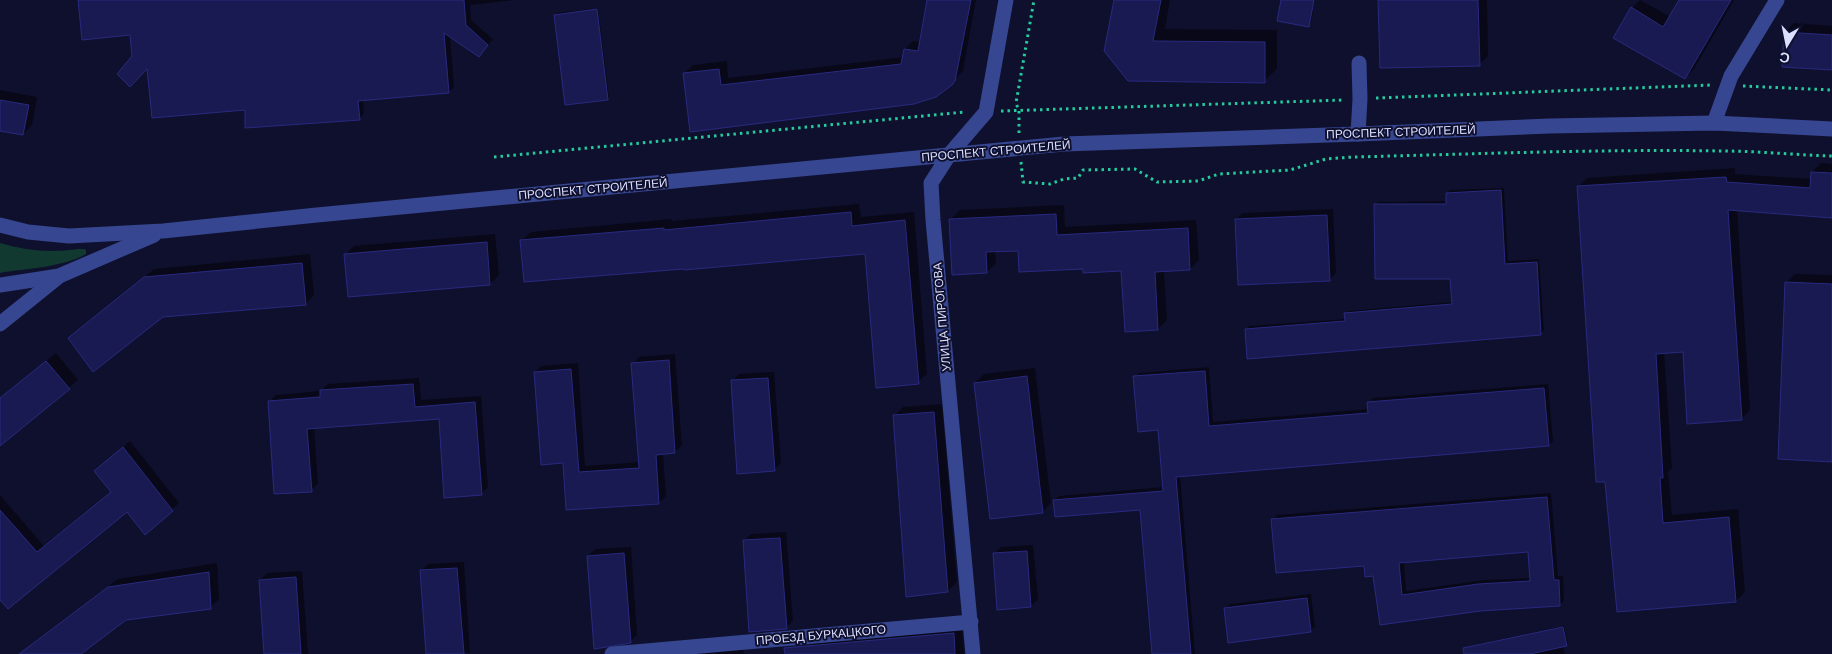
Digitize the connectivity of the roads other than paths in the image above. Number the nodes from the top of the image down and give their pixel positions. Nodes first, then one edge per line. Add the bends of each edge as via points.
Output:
1 (1006, 0) edge
2 (1777, 0) edge
3 (1359, 63) dead end
4 (1714, 123) junction
5 (1832, 129) edge
6 (1358, 134) junction
7 (949, 156) junction
8 (0, 225) edge
9 (163, 232) junction
10 (59, 276) junction
11 (0, 285) edge
12 (0, 324) edge
13 (971, 622) junction
14 (612, 654) edge
15 (973, 654) edge

1 - 7 street, УЛИЦА ПИРОГОВА via 986,112
2 - 4 street via 1731,76
3 - 6 street
4 - 5 street, ПРОСПЕКТ СТРОИТЕЛЕЙ
4 - 6 street, ПРОСПЕКТ СТРОИТЕЛЕЙ
6 - 7 street, ПРОСПЕКТ СТРОИТЕЛЕЙ via 1064,144
7 - 9 street, ПРОСПЕКТ СТРОИТЕЛЕЙ
7 - 13 street, УЛИЦА ПИРОГОВА via 931,183 931,192
8 - 9 street via 28,232 69,236
9 - 10 street
10 - 11 street
10 - 12 street
13 - 14 street, ПРОЕЗД БУРКАЦКОГО
13 - 15 street, УЛИЦА ПИРОГОВА

